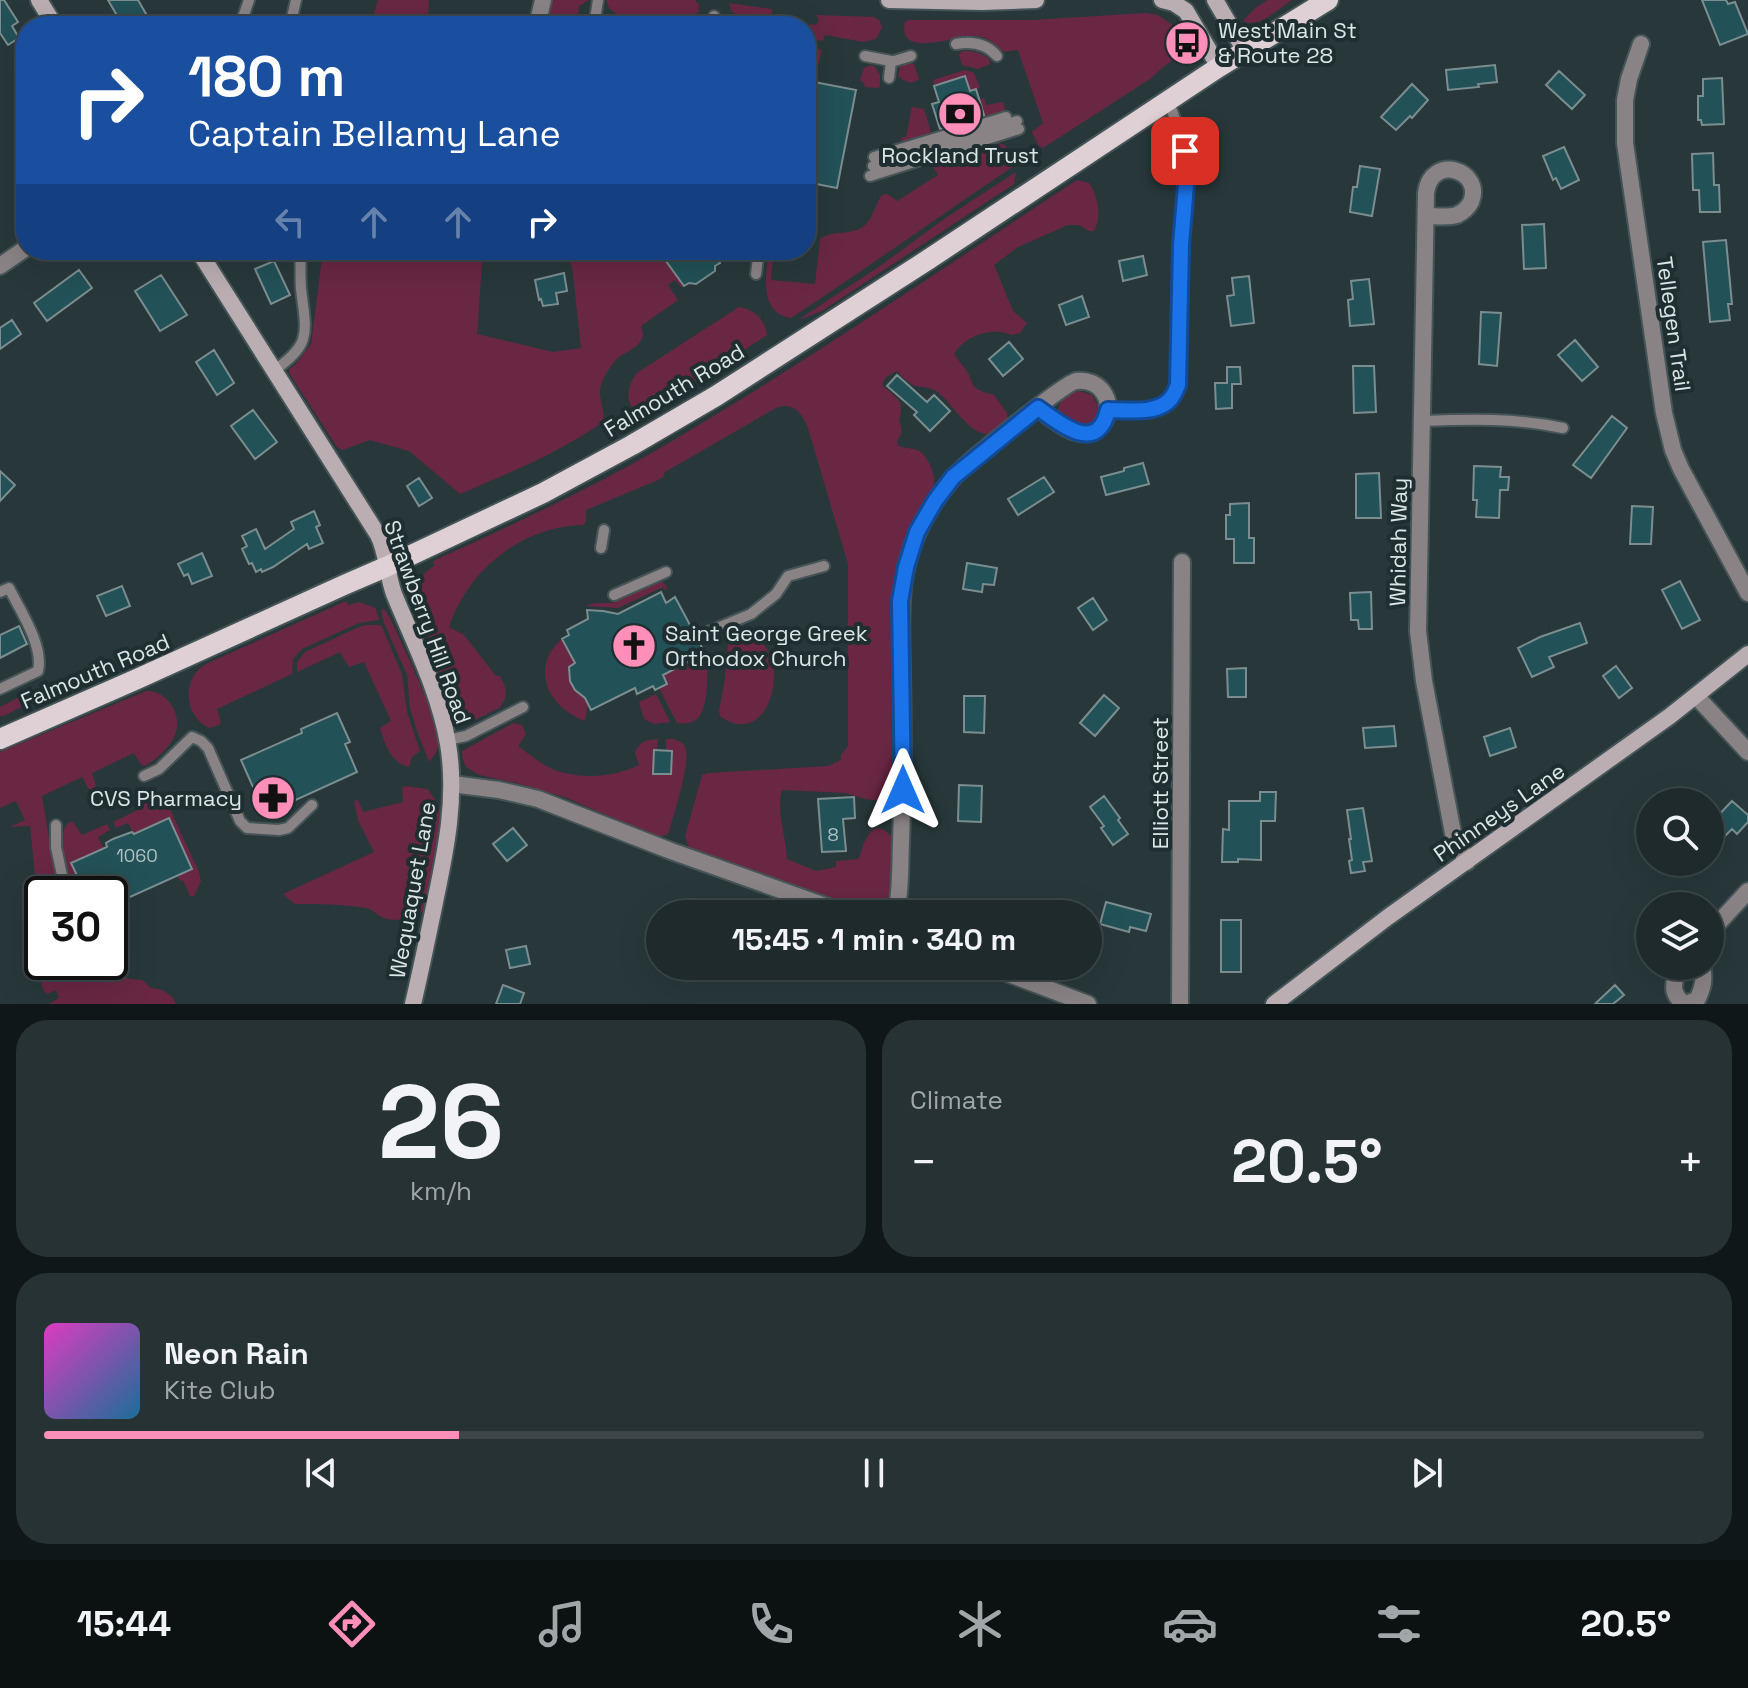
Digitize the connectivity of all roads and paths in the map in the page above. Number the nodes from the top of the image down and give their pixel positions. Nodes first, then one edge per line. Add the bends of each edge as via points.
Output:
1 (889, 0) edge
2 (1036, 0) edge
3 (1162, 0) edge
4 (1215, 0) edge
5 (1328, 0) edge
6 (956, 44) dead end
7 (1641, 44) dead end
8 (1245, 51) junction
9 (865, 56) dead end
10 (911, 56) dead end
11 (997, 56) dead end
12 (891, 61) dead end
13 (1219, 67) junction
14 (889, 78) dead end
15 (1168, 100) junction
16 (1017, 122) joint
17 (1426, 216) dead end
18 (204, 260) edge
19 (300, 260) edge
20 (758, 260) edge
21 (756, 274) dead end
22 (273, 371) junction
23 (1038, 408) junction
24 (1108, 410) junction
25 (1423, 421) junction
26 (1563, 428) dead end
27 (604, 530) dead end
28 (601, 548) dead end
29 (1182, 562) dead end
30 (388, 566) junction
31 (824, 566) dead end
32 (666, 572) dead end
33 (0, 592) edge
34 (1748, 593) edge
35 (614, 595) dead end
36 (710, 631) dead end
37 (1748, 654) edge
38 (0, 689) edge
39 (1696, 696) junction
40 (523, 707) dead end
41 (0, 739) edge
42 (447, 740) junction
43 (1748, 752) edge
44 (144, 776) dead end
45 (452, 784) junction
46 (312, 805) dead end
47 (56, 825) dead end
48 (1467, 862) junction
49 (62, 876) edge
50 (1748, 891) edge
51 (809, 900) edge
52 (898, 900) edge
53 (1724, 917) edge
54 (1025, 980) edge
55 (1675, 980) edge
56 (1704, 980) edge
57 (413, 1004) edge
58 (1088, 1004) edge
59 (1180, 1004) edge
60 (1274, 1004) edge

1 - 2 main road
3 - 13 main road via 1186,11
4 - 8 main road
5 - 8 main road, Falmouth Road
6 - 11 lane via 978,44
7 - 34 street, Tellegen Trail via 1625,100 1625,143 1664,413 1681,469
8 - 13 main road, Falmouth Road
9 - 12 lane
10 - 14 lane via 891,62
13 - 15 main road, Falmouth Road
15 - 24 lane via 1185,151 1178,385 1171,400 1159,407
15 - 30 main road, Falmouth Road via 716,396 543,493
16 - 16 lane via 872,166
17 - 25 street, Whidah Way
18 - 22 main road, Strawberry Hill Road
19 - 22 lane via 304,337 300,349
20 - 21 lane
22 - 30 main road, Strawberry Hill Road via 374,529
23 - 24 street via 1081,434 1100,426
23 - 24 street via 1080,381 1100,388
23 - 52 street via 953,477 917,532 906,567 900,601 903,790
25 - 26 lane via 1536,422
25 - 48 street, Whidah Way via 1419,647 1453,833
27 - 28 lane
29 - 59 street, Elliott Street
30 - 41 main road, Falmouth Road
30 - 42 main road, Strawberry Hill Road
31 - 36 lane via 788,576 751,614
32 - 35 lane
33 - 38 lane via 9,588 34,640 39,664 38,671
37 - 39 main road, Phinneys Lane
39 - 43 street
39 - 48 main road, Phinneys Lane
40 - 42 lane
42 - 45 main road, Strawberry Hill Road
44 - 46 lane via 159,769 192,737 210,751 247,828 284,830
45 - 51 street via 538,799
45 - 57 main road, Wequaquet Lane via 441,871
47 - 49 lane
48 - 60 main road, Phinneys Lane
50 - 53 street
54 - 58 street
55 - 56 street via 1675,994 1685,1004 1697,1000

